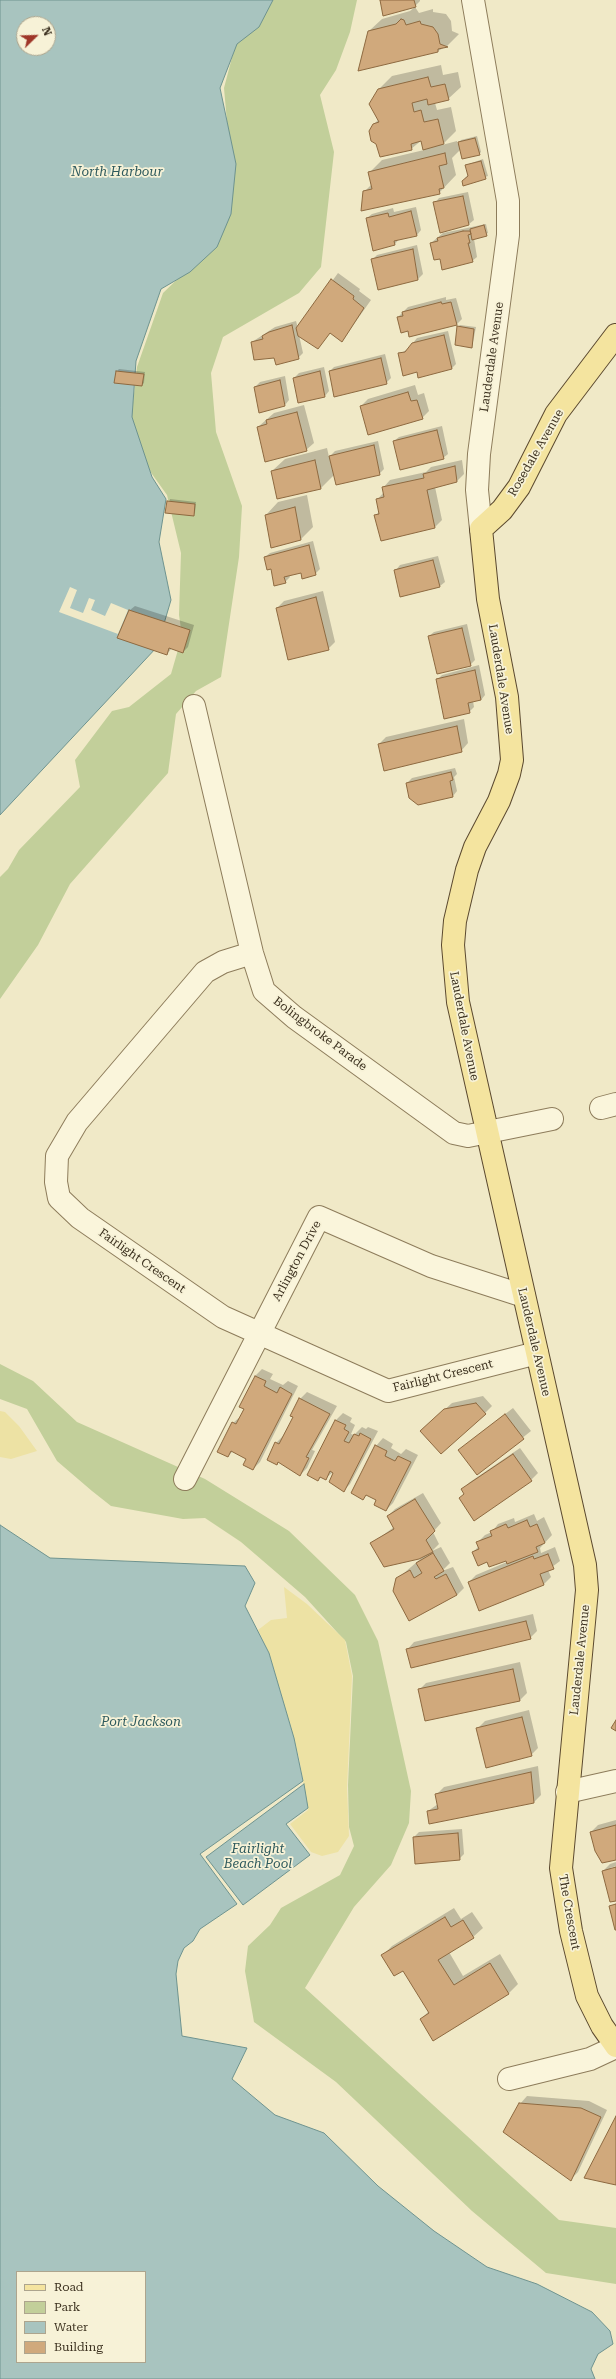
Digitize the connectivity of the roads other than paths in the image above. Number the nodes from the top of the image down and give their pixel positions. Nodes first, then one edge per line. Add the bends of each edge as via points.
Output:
1 (473, 0) edge
2 (616, 335) edge
3 (481, 529) junction
4 (194, 706) dead end
5 (252, 953) junction
6 (552, 1119) dead end
7 (486, 1134) junction
8 (524, 1296) junction
9 (260, 1332) junction
10 (537, 1353) junction
11 (185, 1479) dead end
12 (572, 1745) joint
13 (616, 1781) edge
14 (567, 1792) junction
15 (616, 2046) edge
16 (509, 2079) dead end

1 - 3 street, Lauderdale Avenue via 508,201 508,234 478,454 477,490
2 - 3 main road, Rosedale Avenue via 556,414 516,490 502,510
3 - 7 main road, Lauderdale Avenue via 488,599 507,697 512,760 499,801 475,847 467,870 452,945 458,1002
4 - 5 street, Bolingbroke Parade
5 - 7 street, Bolingbroke Parade via 264,991 294,1017 454,1133 468,1136
5 - 9 street, Fairlight Crescent via 223,962 205,972 177,1003 78,1122 57,1156 56,1182 59,1198 80,1218 223,1316
6 - 7 street, Bolingbroke Parade
7 - 8 main road, Lauderdale Avenue
8 - 9 street, Arlington Drive via 431,1266 319,1217
8 - 10 main road, Lauderdale Avenue
9 - 10 street, Fairlight Crescent via 388,1391
9 - 11 street, Arlington Drive
10 - 12 main road, Lauderdale Avenue via 585,1565 587,1590
12 - 14 main road, The Crescent
13 - 14 street
14 - 15 main road, The Crescent via 561,1868 571,1931 587,1996 602,2026
15 - 16 street via 590,2060

